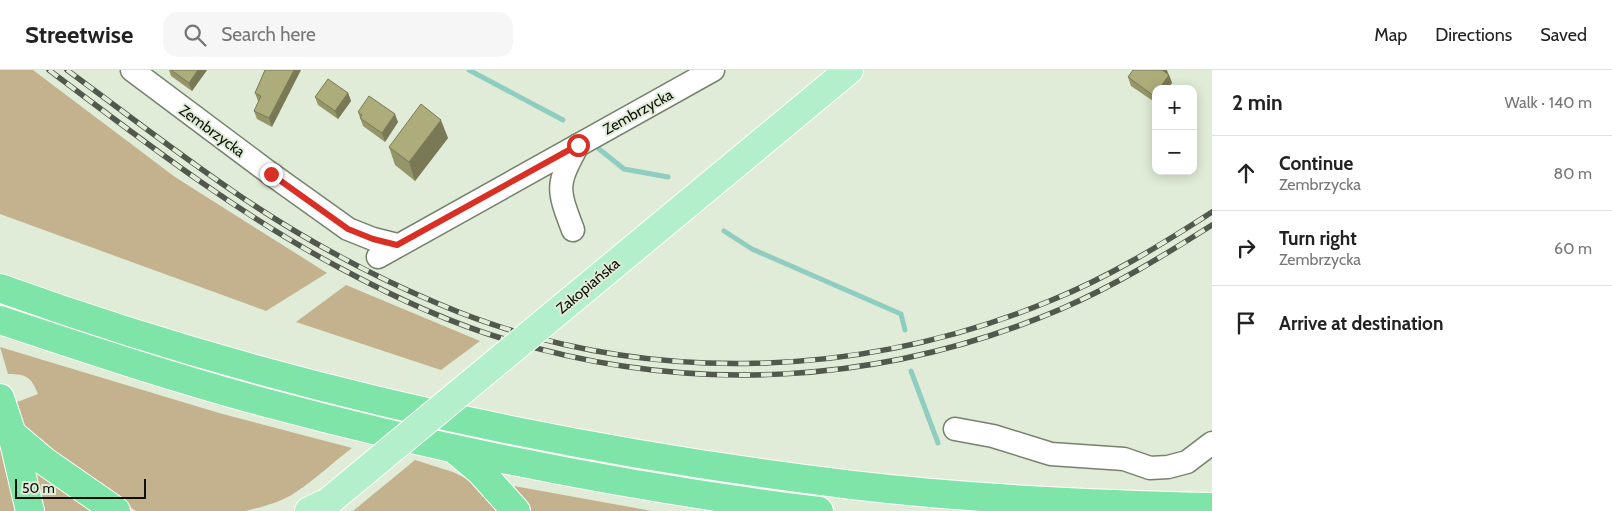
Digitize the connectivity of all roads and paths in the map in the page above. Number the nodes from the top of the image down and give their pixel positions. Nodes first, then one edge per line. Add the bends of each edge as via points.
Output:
1 (132, 70) edge
2 (713, 70) edge
3 (849, 70) edge
4 (578, 145) junction
5 (573, 230) dead end
6 (397, 245) junction
7 (378, 257) dead end
8 (0, 288) edge
9 (0, 320) edge
10 (0, 398) edge
11 (955, 429) dead end
12 (12, 434) junction
13 (1212, 443) edge
14 (453, 448) junction
15 (1212, 507) edge
16 (319, 508) edge
17 (30, 511) edge
18 (116, 511) edge
19 (516, 511) edge
20 (820, 511) edge

1 - 6 street, Zembrzycka via 348,229
2 - 4 street, Zembrzycka
3 - 16 main road, Zakopiańska, bridge
4 - 5 street via 564,172 561,187 562,200
4 - 6 street, Zembrzycka
6 - 7 street
8 - 15 highway via 269,373 400,405 594,446 855,485 1023,499
9 - 14 highway via 262,402
10 - 12 highway
11 - 13 street via 993,436 1052,454 1124,459 1150,468 1187,462
12 - 17 highway
12 - 18 highway
14 - 19 highway via 480,471
14 - 20 highway via 615,480

